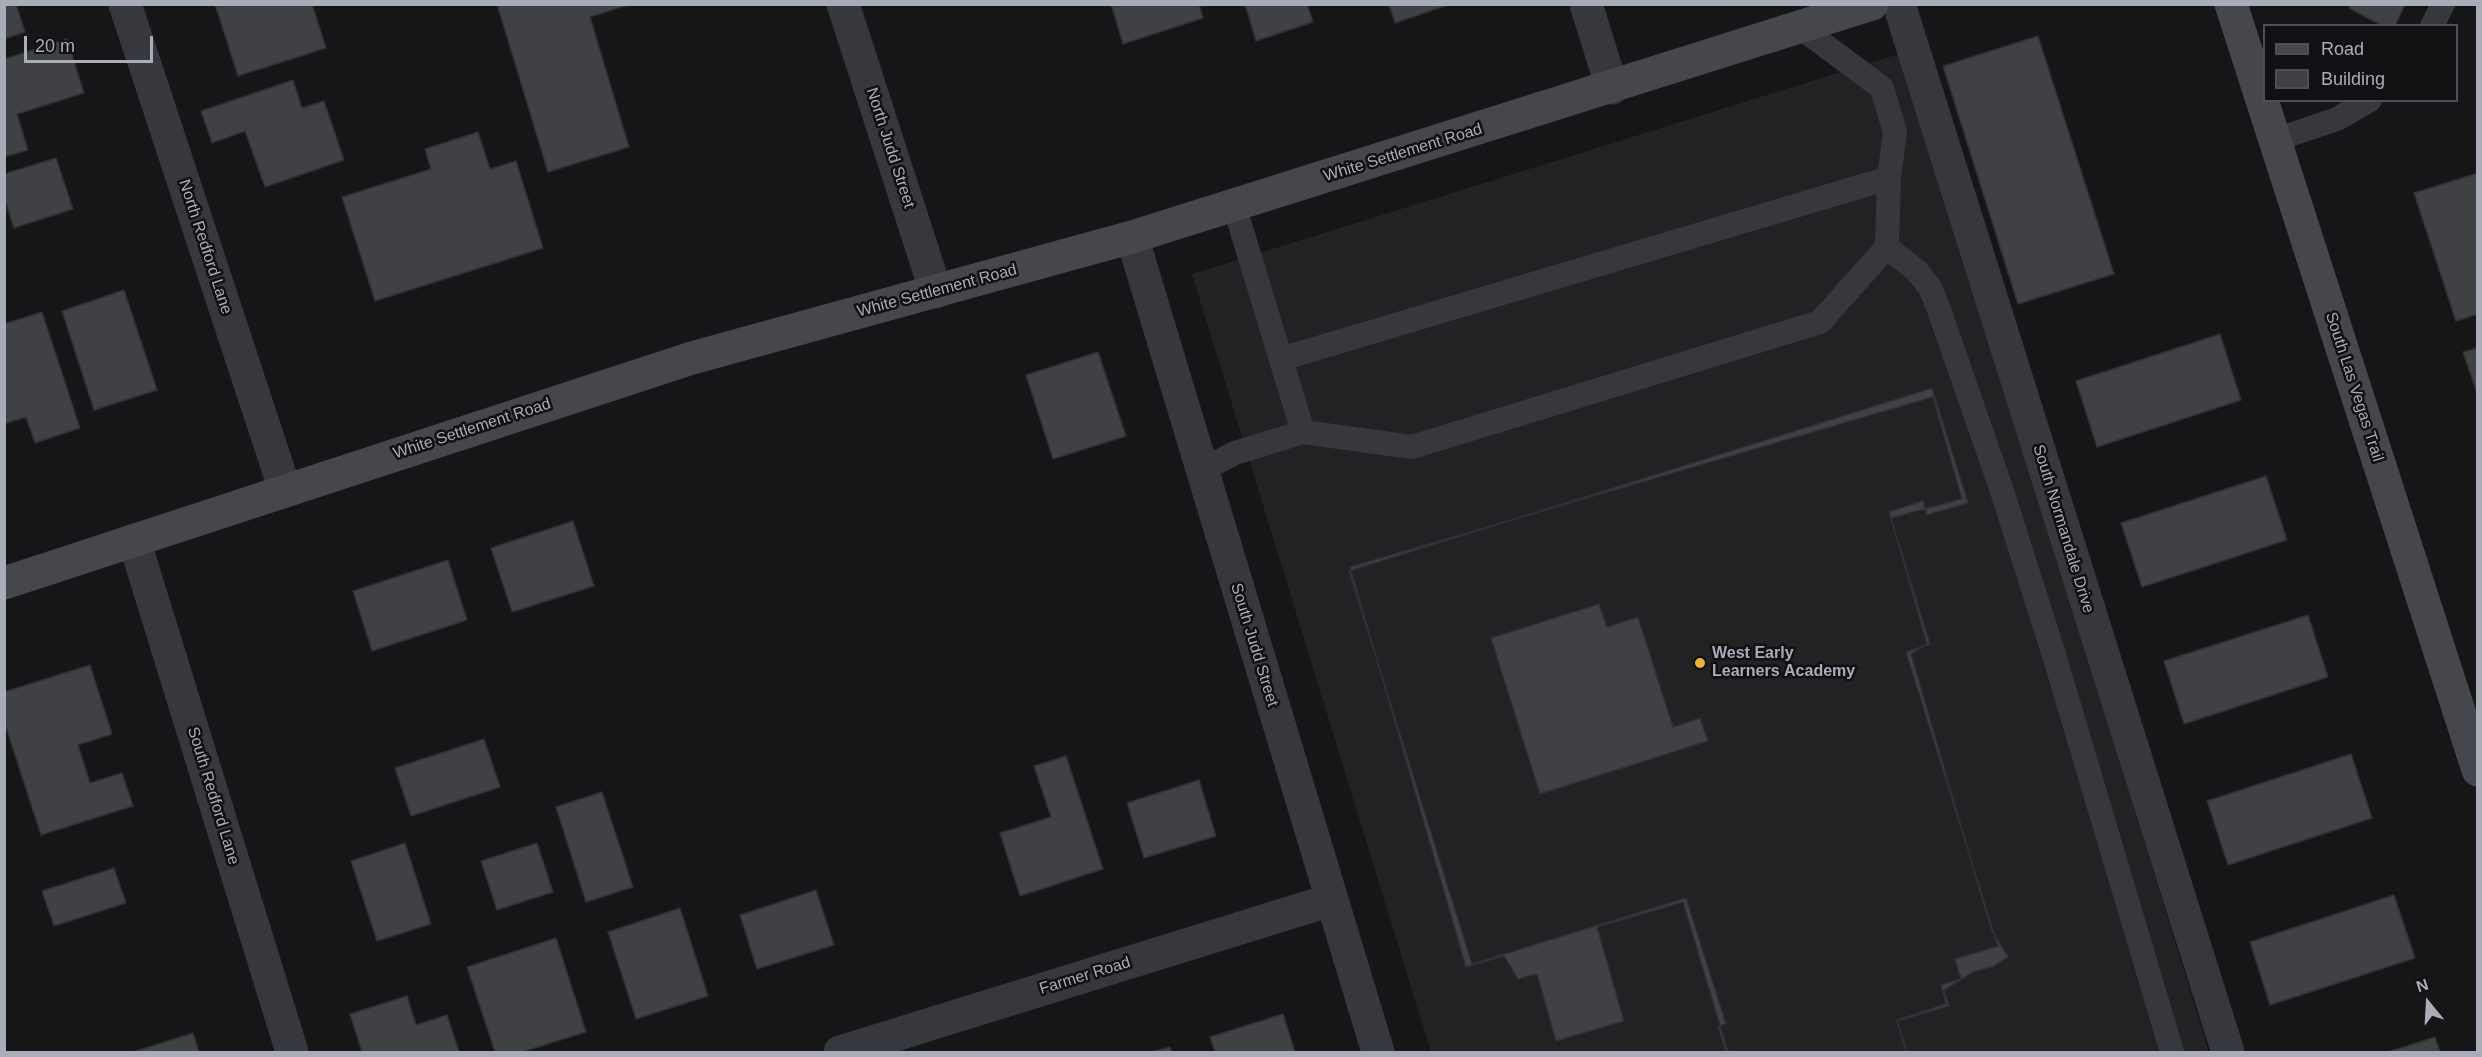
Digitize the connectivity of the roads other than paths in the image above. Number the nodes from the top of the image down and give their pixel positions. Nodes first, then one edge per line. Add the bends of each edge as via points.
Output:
1 (125, 4) edge
2 (843, 4) edge
3 (1586, 4) edge
4 (1872, 4) edge
5 (1899, 4) edge
6 (2231, 4) edge
7 (2443, 4) edge
8 (2433, 24) edge
9 (1800, 27) junction
10 (1612, 88) junction
11 (2367, 102) edge
12 (2275, 140) junction
13 (1889, 178) junction
14 (1234, 205) junction
15 (1132, 237) junction
16 (1887, 247) junction
17 (936, 292) junction
18 (1281, 358) junction
19 (1303, 432) junction
20 (1202, 470) junction
21 (285, 490) junction
22 (134, 540) junction
23 (4, 583) edge
24 (2478, 770) edge
25 (1331, 900) junction
26 (292, 1053) edge
27 (840, 1053) edge
28 (1378, 1053) edge
29 (2172, 1053) edge
30 (2228, 1053) edge

1 - 21 street, North Redford Lane
2 - 17 street, North Judd Street
3 - 10 street
4 - 9 main road, White Settlement Road
5 - 30 street, South Normandale Drive
6 - 12 main road, South Las Vegas Trail
7 - 8 lane
9 - 10 main road, White Settlement Road
9 - 13 lane via 1882,88 1895,132
10 - 14 main road, White Settlement Road
11 - 12 lane via 2337,119
12 - 24 main road, South Las Vegas Trail
13 - 16 lane
13 - 18 lane
14 - 15 main road, White Settlement Road
14 - 18 lane
15 - 17 main road, White Settlement Road
15 - 20 street, South Judd Street
16 - 19 lane via 1820,322 1412,447
16 - 29 lane via 1917,271 1938,307 2054,655
17 - 21 main road, White Settlement Road via 692,358
18 - 19 lane
19 - 20 lane via 1235,453
20 - 25 street, South Judd Street
21 - 22 main road, White Settlement Road
22 - 23 main road, White Settlement Road
22 - 26 street, South Redford Lane
25 - 27 street, Farmer Road
25 - 28 street, South Judd Street

